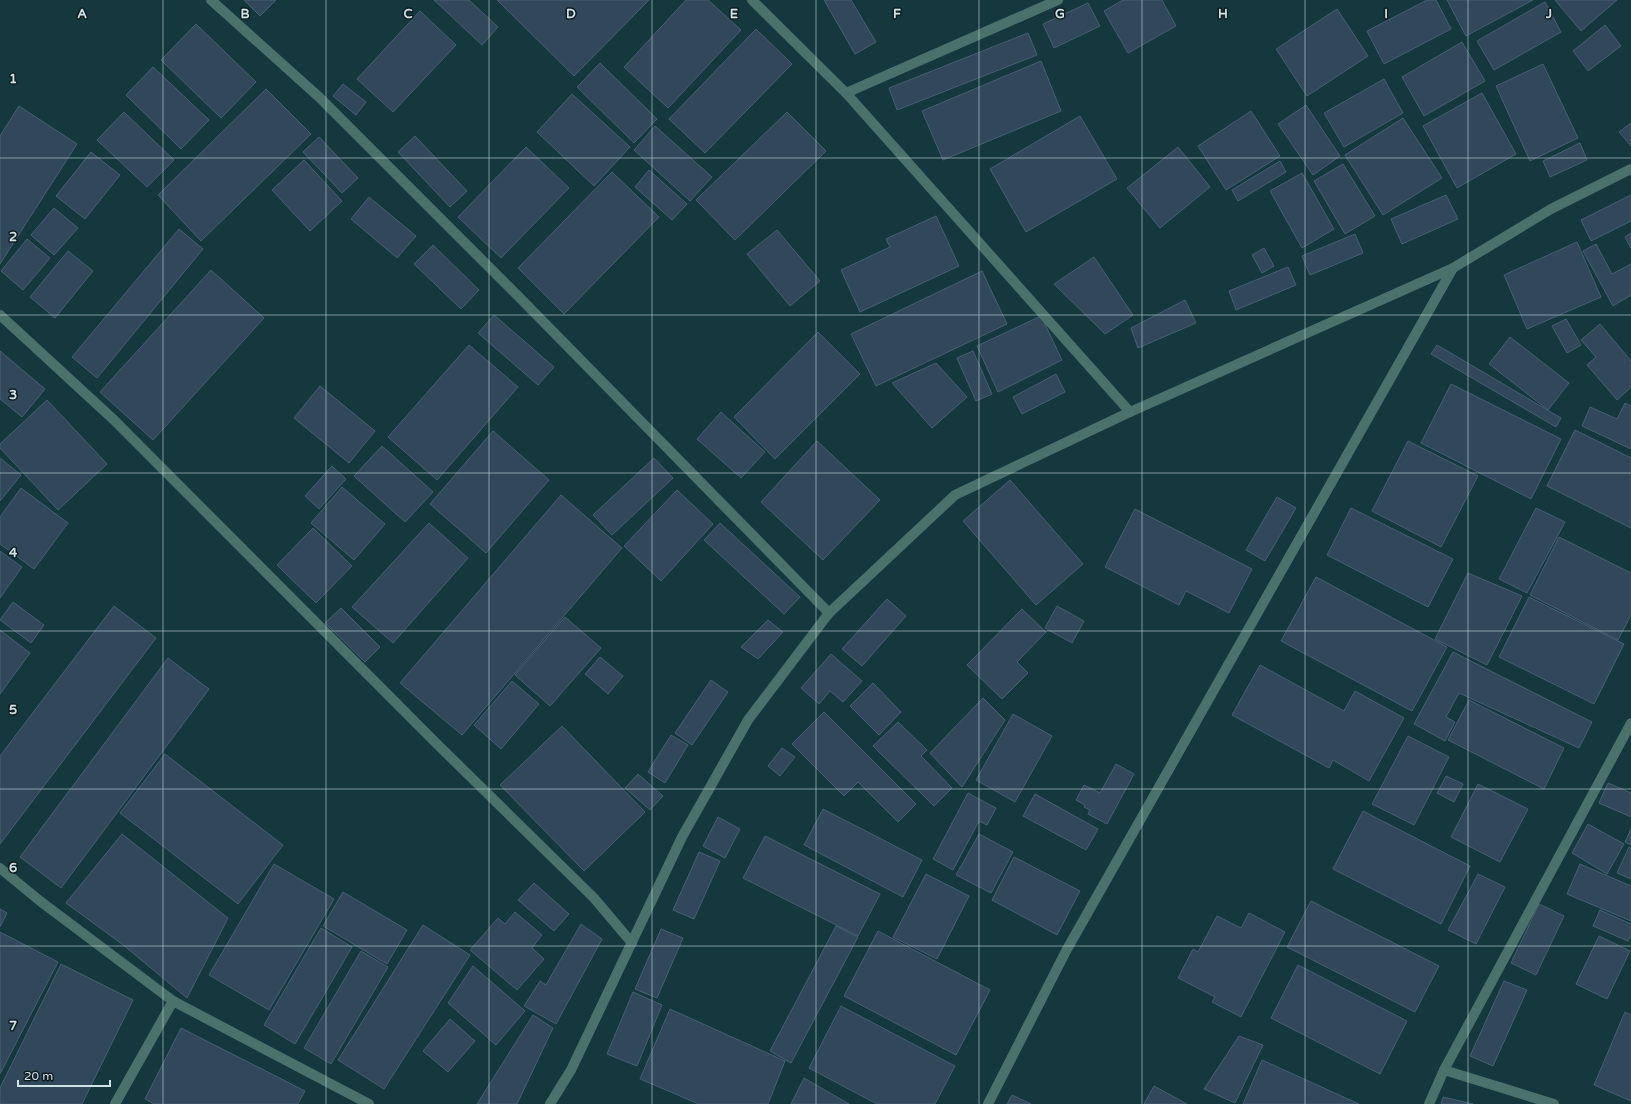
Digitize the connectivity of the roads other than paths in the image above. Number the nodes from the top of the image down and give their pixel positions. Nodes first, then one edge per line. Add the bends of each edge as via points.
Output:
1 (211, 0) edge
2 (752, 0) edge
3 (1058, 0) edge
4 (846, 92) junction
5 (1631, 169) edge
6 (1453, 268) junction
7 (0, 315) edge
8 (1130, 412) junction
9 (829, 613) junction
10 (1631, 723) edge
11 (0, 868) edge
12 (632, 943) junction
13 (173, 1001) junction
14 (1444, 1070) junction
15 (115, 1104) edge
16 (369, 1104) edge
17 (550, 1104) edge
18 (988, 1104) edge
19 (1429, 1104) edge
20 (1554, 1104) edge

1 - 9 street via 324,102
2 - 4 street
3 - 4 street
4 - 8 street
5 - 6 street via 1551,209
6 - 8 street
6 - 18 street via 1066,951
7 - 12 street via 114,420 594,898
8 - 9 street via 954,495
9 - 12 street via 748,720 682,837
10 - 14 street
11 - 13 street
12 - 17 street via 571,1070
13 - 15 street
13 - 16 street
14 - 19 street
14 - 20 street

